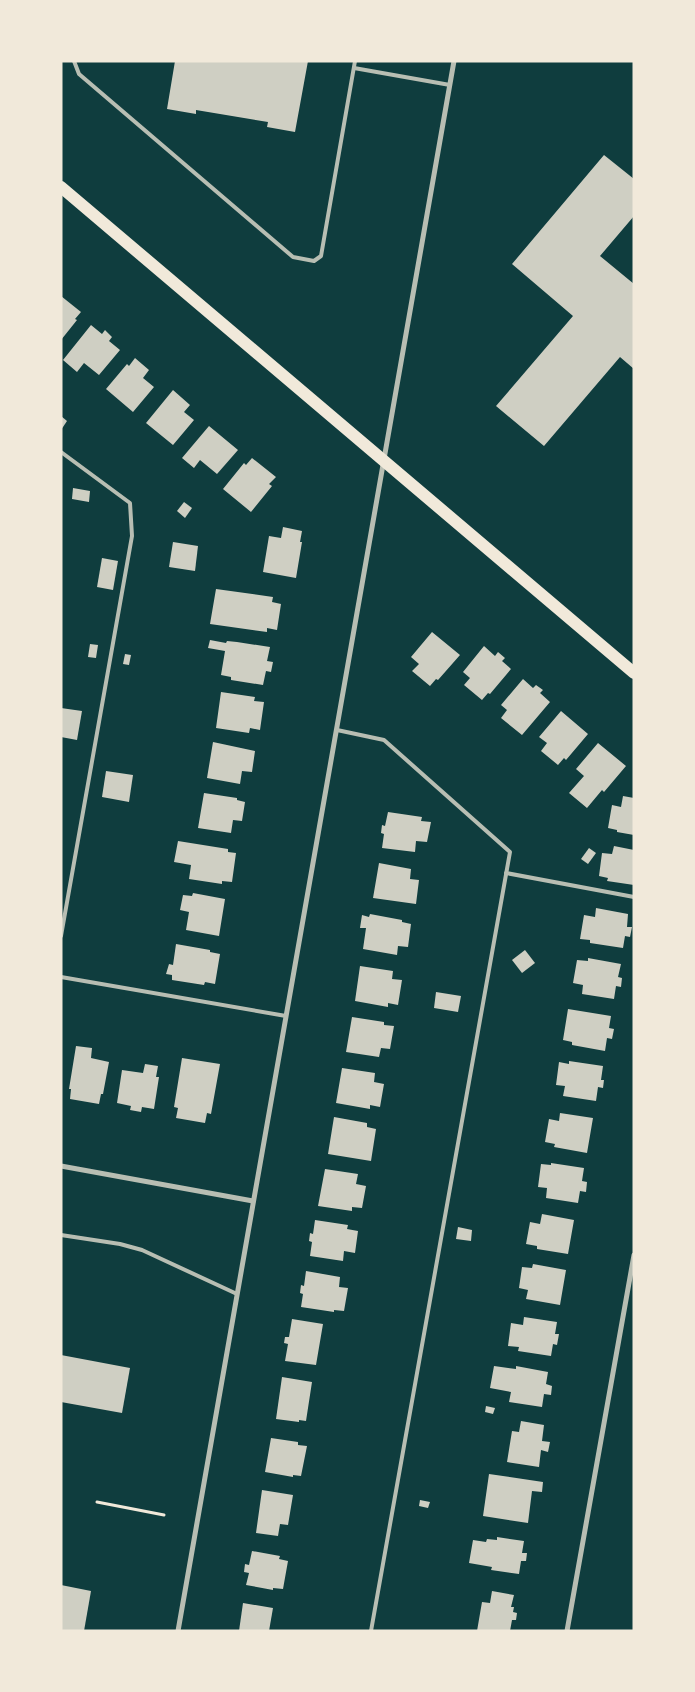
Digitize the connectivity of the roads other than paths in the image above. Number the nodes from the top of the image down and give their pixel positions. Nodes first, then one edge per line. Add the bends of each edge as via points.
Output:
1 (74, 61) edge
2 (355, 61) edge
3 (454, 61) edge
4 (354, 68) junction
5 (450, 85) junction
6 (61, 187) edge
7 (61, 452) edge
8 (384, 462) junction
9 (634, 673) edge
10 (337, 730) junction
11 (506, 873) junction
12 (634, 897) edge
13 (61, 936) edge
14 (61, 977) edge
15 (286, 1016) junction
16 (61, 1166) edge
17 (253, 1201) junction
18 (61, 1235) edge
19 (634, 1255) edge
20 (237, 1294) junction
21 (178, 1631) edge
22 (371, 1631) edge
23 (567, 1631) edge

1 - 4 lane via 79,74 293,256 314,261 321,256
2 - 4 lane
3 - 5 street
4 - 5 lane
5 - 8 street
6 - 8 main road
7 - 13 lane via 130,504 132,536
8 - 9 main road
8 - 10 street
10 - 11 lane via 384,740 510,852
10 - 15 street
11 - 12 lane
11 - 22 lane
14 - 15 lane
15 - 17 street
16 - 17 street
17 - 20 street
18 - 20 lane via 142,1250
19 - 23 street
20 - 21 street

